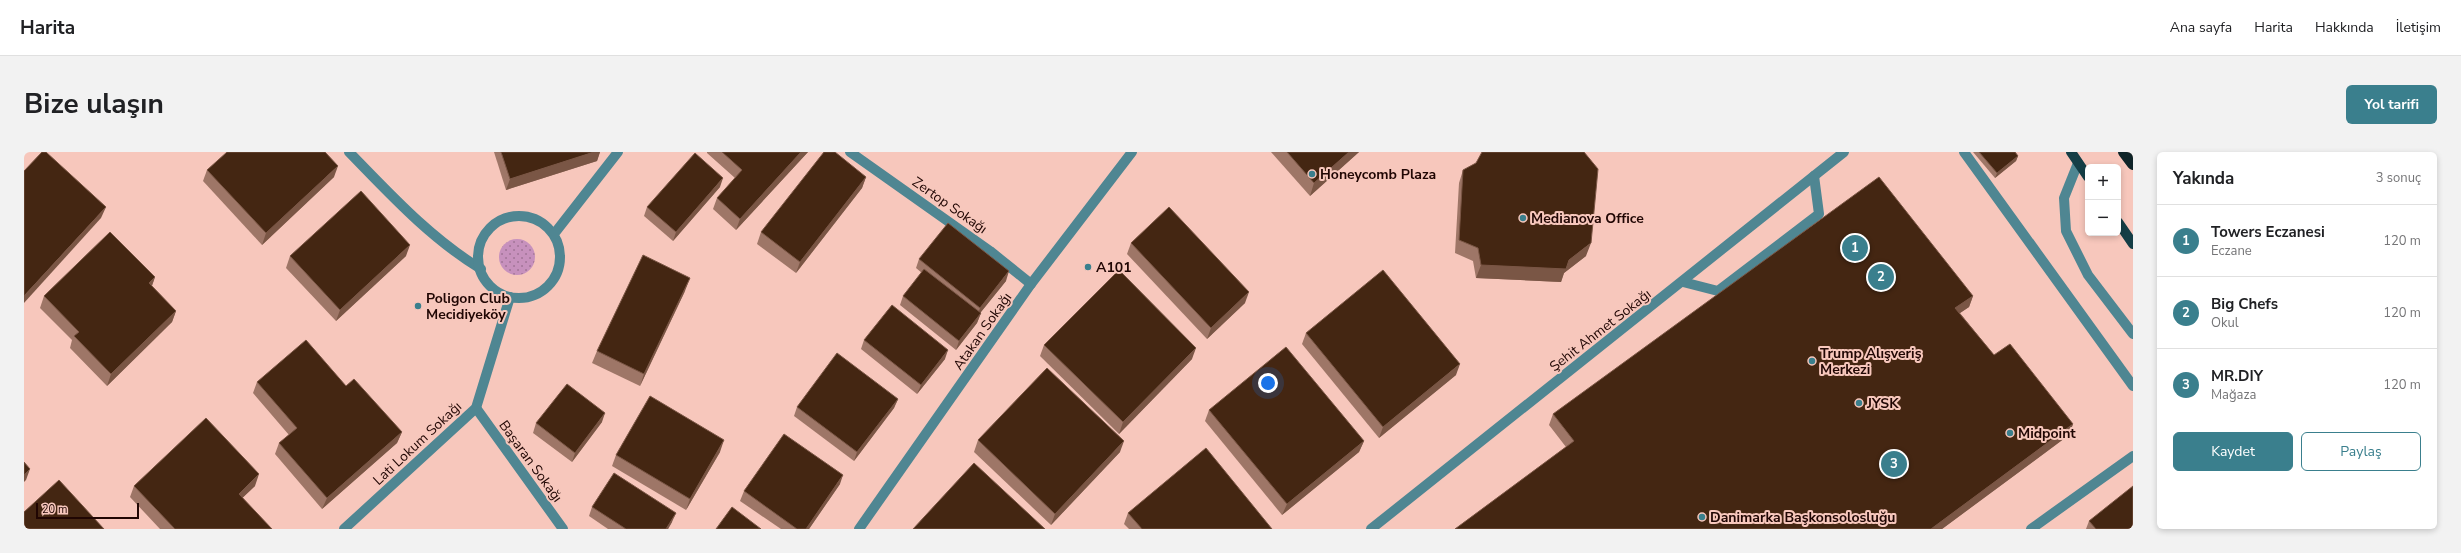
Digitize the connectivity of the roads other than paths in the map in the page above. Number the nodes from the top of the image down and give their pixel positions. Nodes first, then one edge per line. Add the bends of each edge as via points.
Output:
1 (349, 152) edge
2 (618, 152) edge
3 (850, 152) edge
4 (1132, 152) edge
5 (1844, 152) edge
6 (1964, 152) edge
7 (2071, 152) edge
8 (2124, 152) edge
9 (2078, 163) junction
10 (2133, 164) edge
11 (2085, 173) edge
12 (1814, 176) junction
13 (2121, 226) edge
14 (554, 234) junction
15 (2133, 244) edge
16 (480, 269) junction
17 (1683, 282) junction
18 (1032, 284) junction
19 (510, 297) junction
20 (2133, 334) edge
21 (2133, 386) edge
22 (476, 408) junction
23 (2133, 456) edge
24 (344, 529) edge
25 (563, 529) edge
26 (859, 529) edge
27 (1371, 529) edge
28 (2031, 529) edge

1 - 16 street via 404,208 454,252
2 - 14 street
3 - 18 street, Zertop Sokağı via 990,251
4 - 18 street, Atakan Sokağı
5 - 12 street, Şehit Ahmet Sokağı
6 - 21 street
7 - 9 main road
8 - 10 highway
9 - 11 main road
9 - 20 street via 2064,198 2066,231 2088,275
12 - 17 street, Şehit Ahmet Sokağı
12 - 17 street via 1819,214 1718,291
13 - 15 main road
14 - 16 street via 532,217 518,215 505,218 493,224 484,235 479,247
14 - 19 street via 559,246 560,260 557,273 550,284 540,293 527,298
16 - 19 street via 490,285 501,294
17 - 27 street, Şehit Ahmet Sokağı
18 - 26 street, Atakan Sokağı
19 - 22 street, Lati Lokum Sokağı
22 - 24 street, Lati Lokum Sokağı
22 - 25 street, Başaran Sokağı
23 - 28 street

